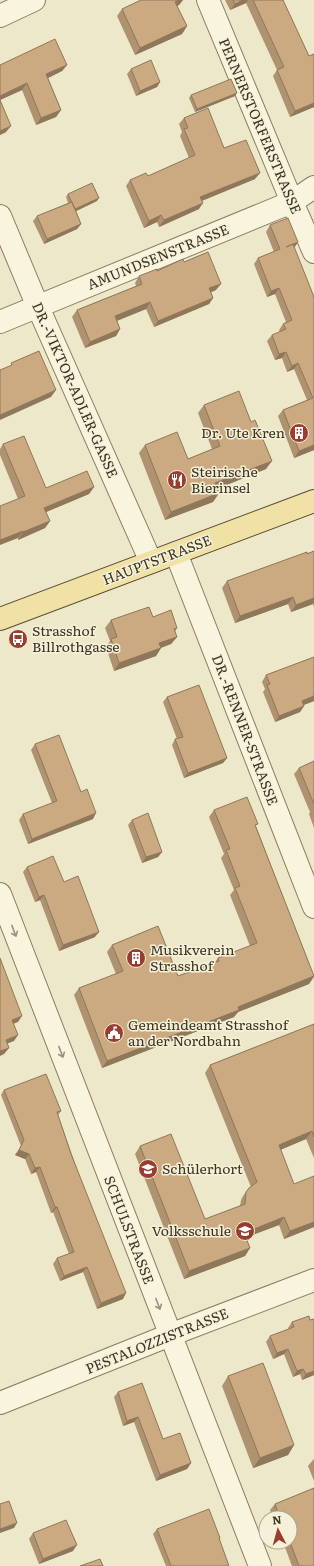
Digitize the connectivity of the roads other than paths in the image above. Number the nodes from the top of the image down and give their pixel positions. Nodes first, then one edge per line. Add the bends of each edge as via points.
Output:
1 (34, 0) edge
2 (208, 0) edge
3 (0, 16) edge
4 (314, 187) edge
5 (292, 202) junction
6 (0, 216) edge
7 (314, 252) edge
8 (38, 307) junction
9 (0, 322) edge
10 (314, 501) edge
11 (176, 553) junction
12 (151, 562) junction
13 (0, 619) edge
14 (0, 894) edge
15 (314, 907) edge
16 (314, 1280) edge
17 (170, 1335) junction
18 (0, 1404) edge
19 (260, 1566) edge

1 - 3 street
2 - 5 street, PERNERSTORFERSTRASSE
4 - 5 street, AMUNDSENSTRASSE
5 - 7 street, PERNERSTORFERSTRASSE
5 - 8 street, AMUNDSENSTRASSE
6 - 8 street, DR.-VIKTOR-ADLER-GASSE
8 - 9 street, AMUNDSENSTRASSE
8 - 12 street, DR.-VIKTOR-ADLER-GASSE
10 - 11 main road, HAUPTSTRASSE
11 - 12 main road, HAUPTSTRASSE
11 - 15 street, DR.-RENNER-STRASSE
12 - 13 main road, HAUPTSTRASSE
14 -> 17 street, SCHULSTRASSE
16 - 17 street, PESTALOZZISTRASSE
17 - 18 street, PESTALOZZISTRASSE
17 - 19 street, SCHULSTRASSE

